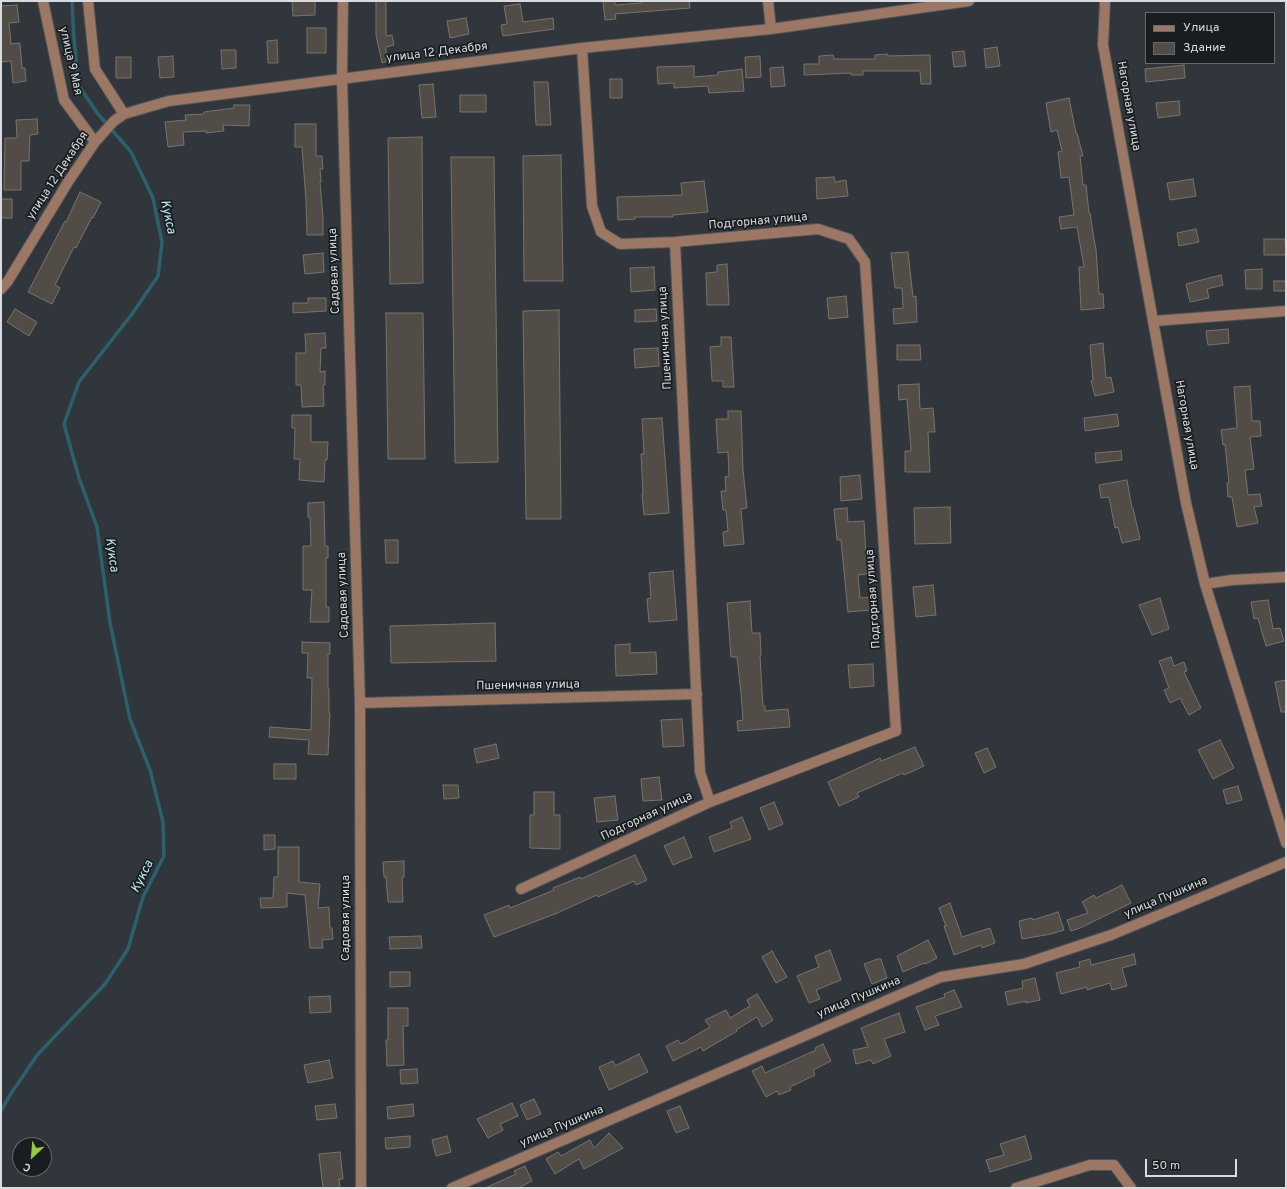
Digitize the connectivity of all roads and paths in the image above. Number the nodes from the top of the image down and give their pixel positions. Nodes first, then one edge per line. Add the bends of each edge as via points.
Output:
1 (43, 1) edge
2 (88, 1) edge
3 (344, 1) edge
4 (768, 1) edge
5 (969, 1) edge
6 (1105, 1) edge
7 (771, 29) junction
8 (582, 48) junction
9 (342, 78) junction
10 (124, 114) junction
11 (94, 142) junction
12 (675, 242) junction
13 (1, 289) edge
14 (1286, 311) edge
15 (1154, 321) junction
16 (1286, 577) edge
17 (1205, 584) junction
18 (697, 694) junction
19 (360, 703) junction
20 (710, 802) junction
21 (1286, 844) edge
22 (1286, 862) edge
23 (521, 889) dead end
24 (361, 1188) edge
25 (452, 1188) edge
26 (1016, 1188) edge
27 (1131, 1188) edge

1 - 11 street, улица 9 Мая via 64,100
2 - 10 street via 95,69
3 - 9 street, Садовая улица
4 - 7 street
5 - 7 street, улица 12 Декабря
6 - 15 street, Нагорная улица via 1103,45
7 - 8 street, улица 12 Декабря
8 - 9 street, улица 12 Декабря
8 - 12 street via 592,206 601,232 620,244
9 - 10 street, улица 12 Декабря via 169,101
9 - 19 street, Садовая улица
10 - 11 street, улица 12 Декабря
11 - 13 street, улица 12 Декабря
12 - 18 street, Пшеничная улица
12 - 20 street, Подгорная улица via 818,229 849,239 865,262 896,731
14 - 15 street
15 - 17 street, Нагорная улица via 1186,503
16 - 17 street
17 - 21 street, Нагорная улица
18 - 19 street, Пшеничная улица
18 - 20 street, Пшеничная улица via 700,772
19 - 24 street, Садовая улица
20 - 23 street, Подгорная улица
22 - 25 street, улица Пушкина via 1111,935 1024,964 941,977
26 - 27 street via 1090,1165 1114,1165

